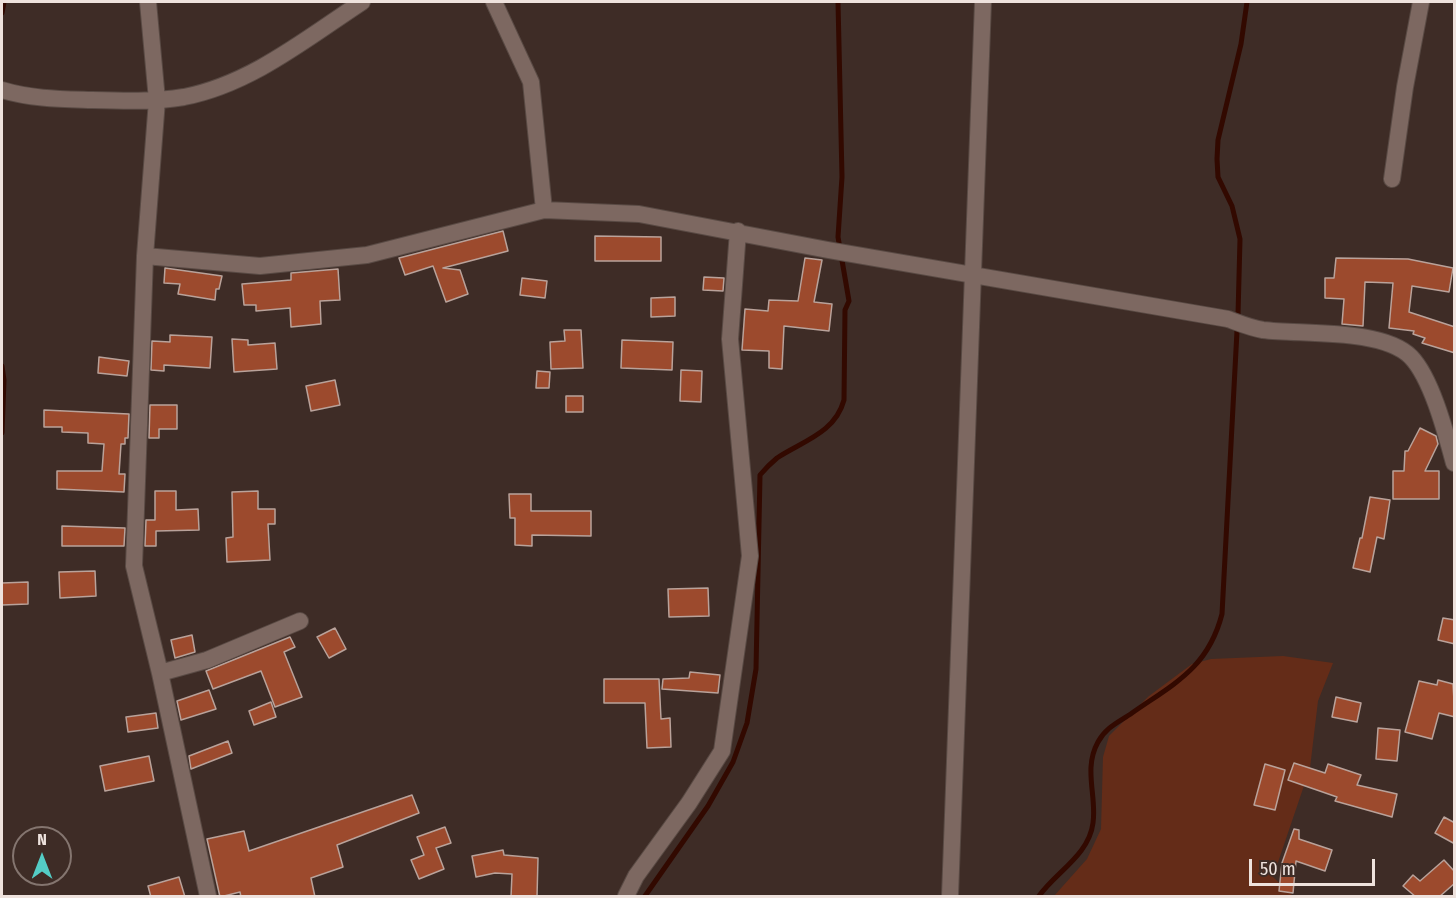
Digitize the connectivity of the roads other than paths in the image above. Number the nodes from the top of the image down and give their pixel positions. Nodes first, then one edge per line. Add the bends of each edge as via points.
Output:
1 (148, 2) edge
2 (362, 2) edge
3 (494, 2) edge
4 (983, 2) edge
5 (1421, 2) edge
6 (2, 90) edge
7 (157, 100) junction
8 (1392, 179) dead end
9 (544, 210) junction
10 (738, 231) junction
11 (145, 256) junction
12 (972, 274) junction
13 (1455, 464) edge
14 (300, 621) dead end
15 (160, 673) junction
16 (208, 897) edge
17 (626, 897) edge
18 (950, 897) edge

1 - 7 street
2 - 7 street via 282,56 247,74 207,90
3 - 9 street via 531,82
4 - 12 street
5 - 8 street
6 - 7 street via 30,98
7 - 11 street
9 - 10 street via 639,214
9 - 11 street via 367,255 260,266
10 - 12 street
10 - 17 street via 730,339 750,556 722,751 636,876
11 - 15 street via 134,566
12 - 13 street via 1228,319 1262,330 1337,333 1383,342 1410,357 1430,390
12 - 18 street
14 - 15 street via 207,660
15 - 16 street

